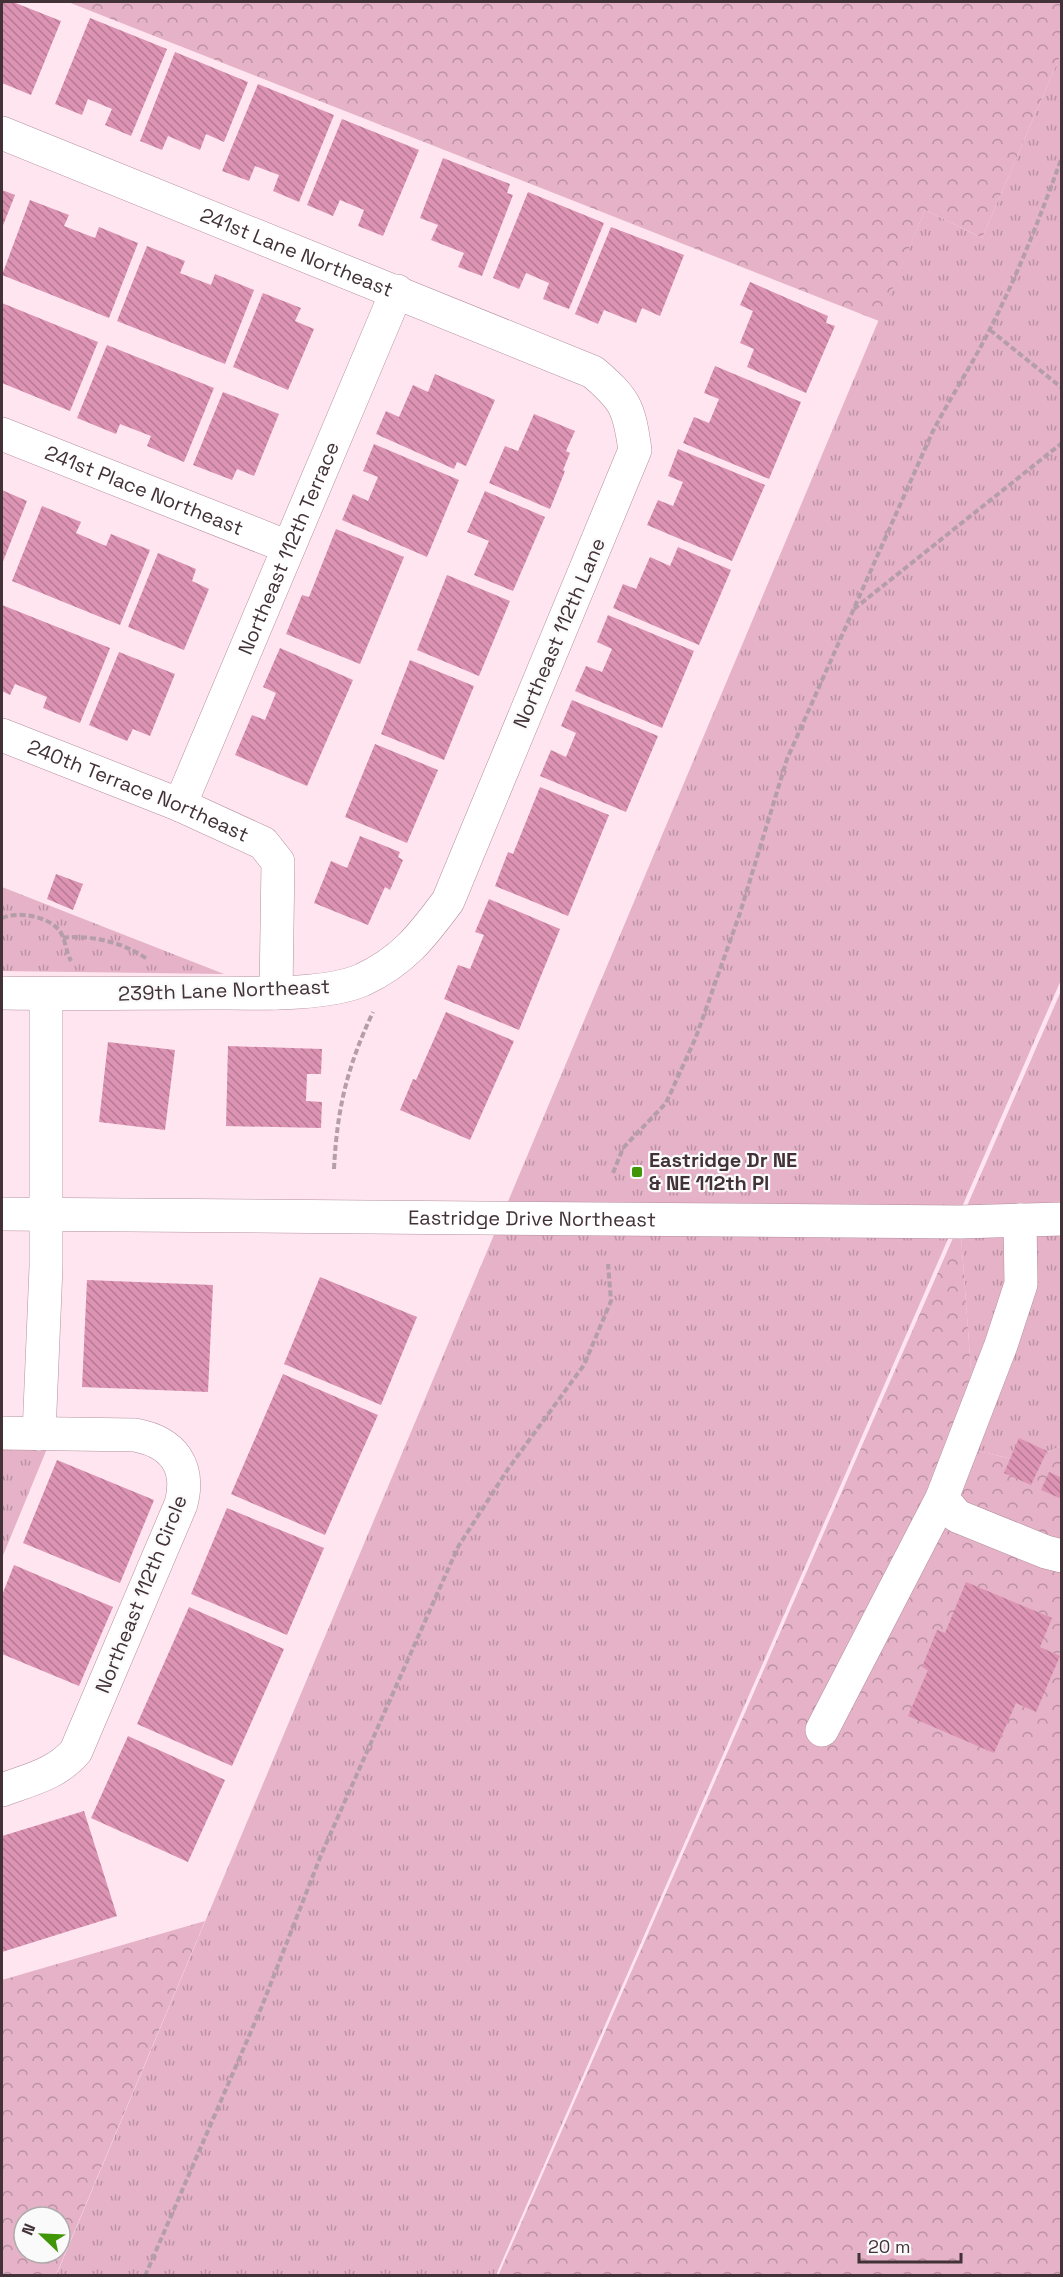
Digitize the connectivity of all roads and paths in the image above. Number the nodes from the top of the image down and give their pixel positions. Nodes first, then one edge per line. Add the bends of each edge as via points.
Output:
1 (2, 133) edge
2 (1062, 156) edge
3 (397, 291) junction
4 (990, 330) junction
5 (593, 372) joint
6 (1062, 388) edge
7 (2, 434) edge
8 (1062, 443) edge
9 (288, 547) junction
10 (853, 609) junction
11 (2, 735) edge
12 (180, 805) junction
13 (448, 901) joint
14 (2, 918) edge
15 (63, 938) junction
16 (71, 961) dead end
17 (151, 964) dead end
18 (2, 993) edge
19 (276, 993) junction
20 (46, 994) junction
21 (376, 1005) dead end
22 (334, 1169) dead end
23 (613, 1173) dead end
24 (2, 1214) edge
25 (45, 1214) junction
26 (1062, 1219) edge
27 (1020, 1221) junction
28 (608, 1264) dead end
29 (2, 1433) edge
30 (39, 1434) junction
31 (942, 1498) junction
32 (1062, 1556) edge
33 (822, 1730) dead end
34 (2, 1790) edge
35 (145, 2276) edge

1 - 3 street, 241st Lane Northeast
2 - 4 path via 1041,216
3 - 5 street, 241st Lane Northeast
3 - 9 street, Northeast 112th Terrace
4 - 6 path
4 - 10 path via 932,433
5 - 13 street, Northeast 112th Lane via 617,393 630,417 635,450
7 - 9 street, 241st Place Northeast
8 - 10 path
9 - 12 street, Northeast 112th Terrace
10 - 23 path via 787,759 740,913 696,1037 666,1103 623,1148
11 - 12 street, 240th Terrace Northeast
12 - 19 street, 240th Terrace Northeast via 262,843 278,862
13 - 19 street, 239th Lane Northeast via 406,953 361,980 340,987
14 - 15 path via 39,918 52,924
15 - 16 path
15 - 17 path via 107,941 142,955
18 - 20 street, 239th Lane Northeast
19 - 20 street, 239th Lane Northeast
20 - 25 street
21 - 22 path via 341,1098
24 - 25 street, Eastridge Drive Northeast
25 - 27 street, Eastridge Drive Northeast
25 - 30 street
26 - 27 street, Eastridge Drive Northeast
27 - 31 street via 1021,1284
28 - 35 path via 611,1302 584,1365 508,1469 458,1547 321,1855 262,2006
29 - 30 street, Northeast 112th Circle
30 - 34 street, Northeast 112th Circle via 147,1437 170,1449 183,1473 185,1488 76,1750 65,1764
31 - 32 street via 957,1516
31 - 33 street

